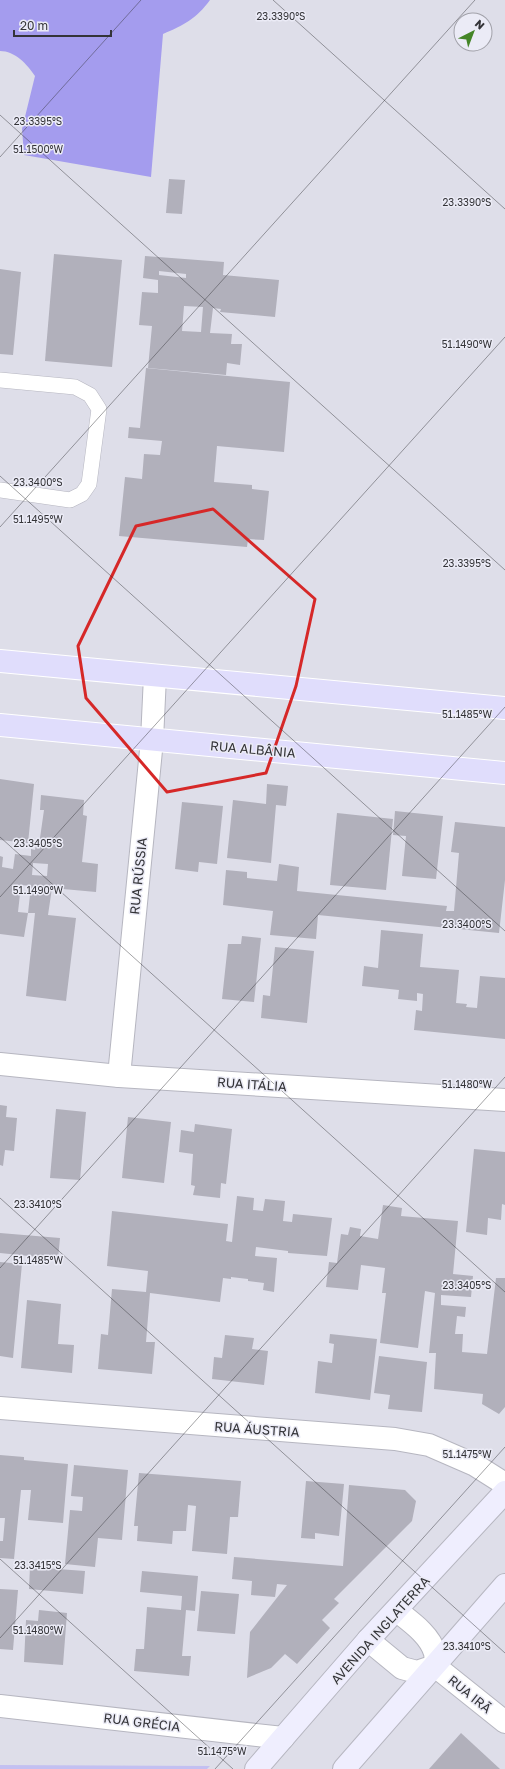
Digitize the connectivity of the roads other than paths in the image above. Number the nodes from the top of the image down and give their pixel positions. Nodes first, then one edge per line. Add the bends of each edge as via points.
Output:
1 (0, 380) edge
2 (0, 490) edge
3 (0, 661) edge
4 (155, 676) junction
5 (505, 708) edge
6 (0, 725) edge
7 (152, 740) junction
8 (505, 773) edge
9 (0, 1064) edge
10 (119, 1076) junction
11 (505, 1100) edge
12 (0, 1408) edge
13 (505, 1484) edge
14 (505, 1492) edge
15 (505, 1585) edge
16 (396, 1611) junction
17 (368, 1640) junction
18 (435, 1666) junction
19 (0, 1706) edge
20 (505, 1722) edge
21 (284, 1738) junction
22 (256, 1769) edge
23 (344, 1769) edge

1 - 2 lane via 75,387 90,395 99,409 89,484 82,494 70,500
3 - 4 main road
4 - 5 main road
4 - 7 street, RUA RÚSSIA
6 - 7 main road, RUA ALBÂNIA
7 - 8 main road, RUA ALBÂNIA
7 - 10 street, RUA RÚSSIA
9 - 10 street, RUA ITÁLIA
10 - 11 street, RUA ITÁLIA
12 - 13 street, RUA ÁUSTRIA via 396,1439 429,1445 475,1465
14 - 16 main road, AVENIDA INGLATERRA
15 - 18 main road
16 - 17 main road, AVENIDA INGLATERRA
16 - 18 street via 418,1627 435,1654
17 - 18 street via 402,1668 417,1672
17 - 21 main road, AVENIDA INGLATERRA
18 - 20 street, RUA IRÃ
18 - 23 main road
19 - 21 street, RUA GRÉCIA
21 - 22 main road, AVENIDA INGLATERRA

